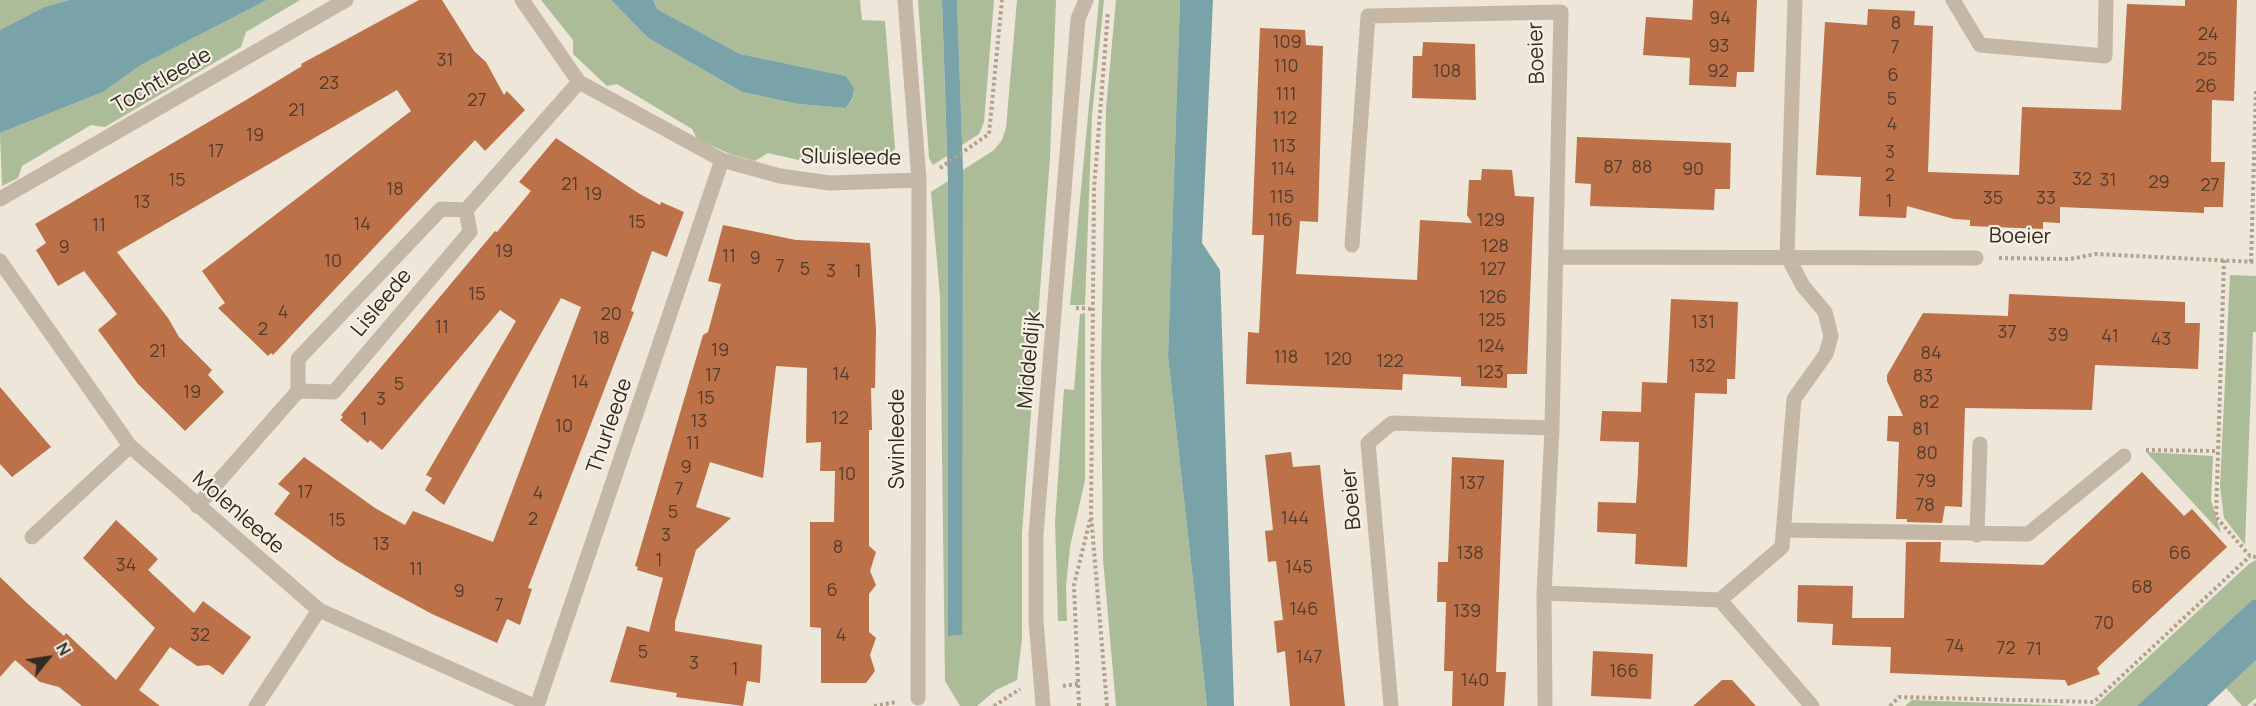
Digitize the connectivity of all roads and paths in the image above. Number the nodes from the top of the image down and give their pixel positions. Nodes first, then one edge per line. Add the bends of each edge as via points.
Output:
1 (346, 0) edge
2 (522, 0) edge
3 (905, 0) edge
4 (1002, 0) edge
5 (1073, 0) edge
6 (1086, 0) edge
7 (1109, 0) edge
8 (1794, 0) edge
9 (1953, 0) edge
10 (2106, 0) edge
11 (1078, 19) junction
12 (579, 82) junction
13 (2256, 91) edge
14 (722, 160) junction
15 (945, 165) dead end
16 (920, 180) junction
17 (0, 199) edge
18 (2254, 200) edge
19 (465, 210) junction
20 (1352, 245) dead end
21 (1787, 256) junction
22 (1556, 257) junction
23 (1976, 258) joint
24 (2224, 260) junction
25 (0, 261) edge
26 (2254, 262) edge
27 (1073, 308) dead end
28 (1093, 309) junction
29 (298, 391) junction
30 (1552, 428) junction
31 (1980, 444) dead end
32 (130, 446) junction
33 (2218, 451) junction
34 (2124, 456) joint
35 (197, 506) junction
36 (1091, 515) junction
37 (1785, 530) junction
38 (1977, 535) junction
39 (32, 537) dead end
40 (2250, 556) junction
41 (2256, 556) edge
42 (1544, 593) junction
43 (1720, 600) junction
44 (319, 610) junction
45 (918, 698) dead end
46 (256, 706) edge
47 (536, 706) edge
48 (1043, 706) edge
49 (1079, 706) edge
50 (1107, 706) edge
51 (1391, 706) edge
52 (1545, 706) edge
53 (1812, 706) edge
54 (1890, 706) edge

1 - 17 street, Tochtleede
2 - 12 street, Sluisleede
3 - 16 street, Sluisleede
4 - 15 path via 989,134
5 - 11 street, Middeldijk
6 - 11 street, Middeldijk
7 - 28 path via 1094,189
8 - 21 street
9 - 10 street via 1980,45 2105,56
11 - 48 street, Middeldijk via 1036,534 1036,620
12 - 14 street, Sluisleede
12 - 19 street
13 - 18 path, Boeier
14 - 16 street, Sluisleede via 780,176 830,183
14 - 47 street, Thurleede
16 - 45 street, Swinleede
18 - 26 path, Boeier
19 - 29 street, Lisleede via 441,209 298,359
19 - 29 street, Lisleede via 470,232 334,392
20 - 22 street, Boeier via 1368,16 1561,12
21 - 22 street, Boeier
21 - 23 street, Boeier
21 - 37 street via 1803,286 1825,312 1831,336 1826,354 1794,399
22 - 30 street, Boeier
23 - 24 path, Boeier via 2070,259 2097,254
24 - 26 path, Boeier
24 - 33 path
25 - 32 street, Molenleede
27 - 28 path
28 - 36 path
29 - 35 street
30 - 42 street, Boeier
30 - 51 street, Boeier via 1392,423 1368,443
31 - 38 street
32 - 35 street, Molenleede
32 - 39 street
33 - 34 path via 2133,450
33 - 40 path via 2216,517
34 - 38 street via 2028,534
35 - 44 street, Molenleede
36 - 49 path via 1074,585
36 - 50 path
37 - 38 street
37 - 43 street via 1782,547
40 - 41 path
40 - 54 path via 2094,702 1899,697
42 - 43 street
42 - 52 street, Boeier
43 - 53 street
44 - 46 street
44 - 47 street, Molenleede

